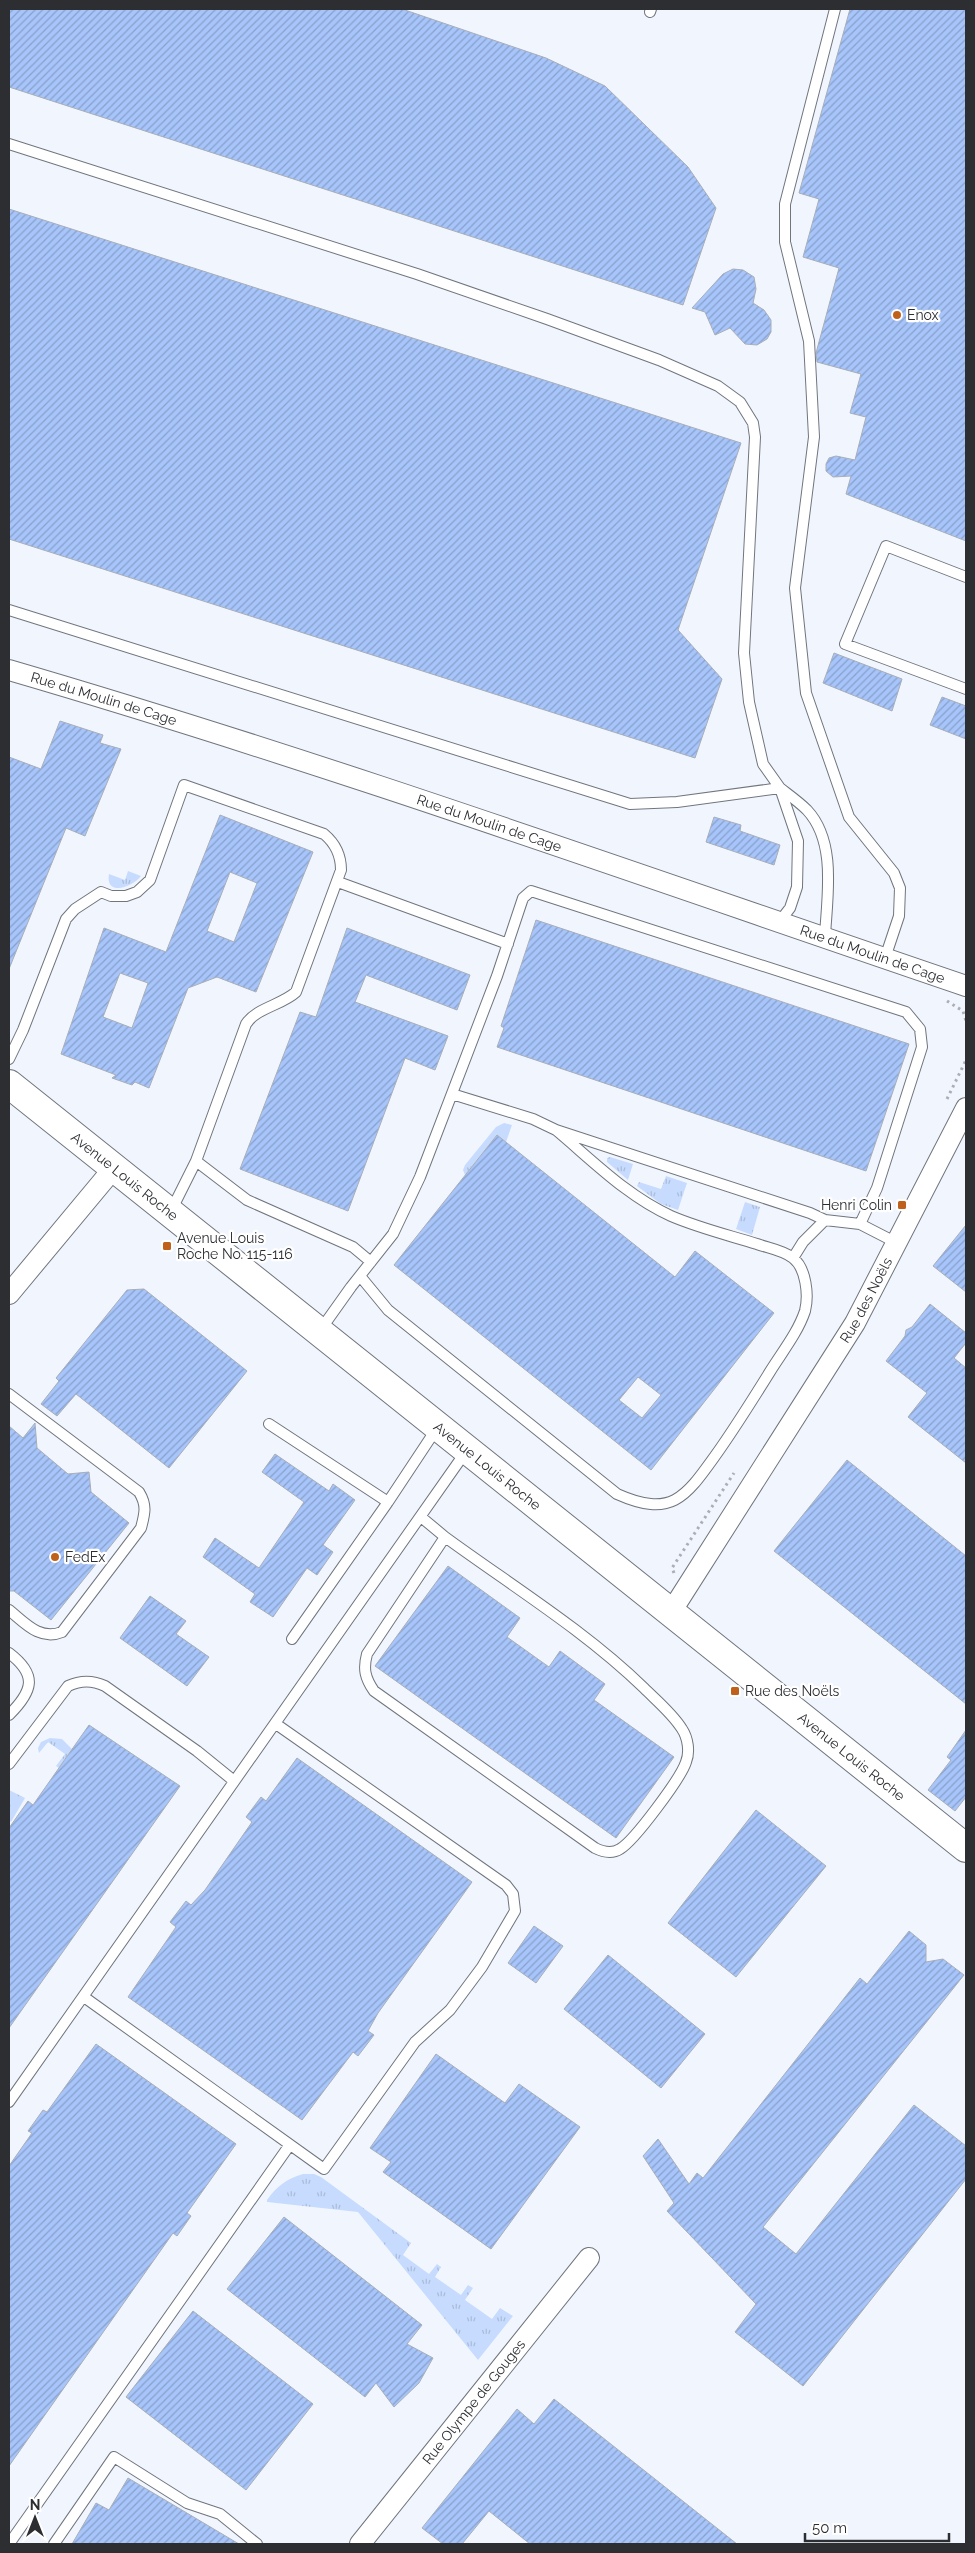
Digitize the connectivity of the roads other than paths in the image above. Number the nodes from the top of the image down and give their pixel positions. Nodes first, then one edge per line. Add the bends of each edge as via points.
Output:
1 (835, 9) edge
2 (9, 144) edge
3 (966, 577) edge
4 (9, 610) edge
5 (9, 670) edge
6 (966, 689) edge
7 (780, 788) junction
8 (338, 882) junction
9 (780, 921) junction
10 (825, 936) junction
11 (508, 944) junction
12 (885, 958) junction
13 (966, 986) edge
14 (9, 1059) edge
15 (9, 1084) edge
16 (452, 1094) junction
17 (966, 1108) edge
18 (556, 1130) junction
19 (196, 1161) junction
20 (113, 1169) junction
21 (170, 1213) junction
22 (825, 1220) junction
23 (860, 1224) junction
24 (897, 1243) junction
25 (793, 1258) junction
26 (371, 1262) junction
27 (360, 1276) junction
28 (9, 1294) edge
29 (319, 1333) junction
30 (9, 1394) edge
31 (269, 1424) dead end
32 (437, 1427) junction
33 (467, 1449) junction
34 (388, 1502) junction
35 (421, 1517) junction
36 (445, 1537) junction
37 (9, 1610) edge
38 (671, 1612) junction
39 (292, 1639) dead end
40 (9, 1652) edge
41 (9, 1715) edge
42 (276, 1724) junction
43 (9, 1764) edge
44 (234, 1780) junction
45 (966, 1848) edge
46 (84, 1997) junction
47 (9, 2102) edge
48 (289, 2146) junction
49 (589, 2258) dead end
50 (9, 2544) edge
51 (54, 2544) edge
52 (257, 2544) edge
53 (360, 2544) edge

1 - 12 lane via 785,204 785,242 809,341 814,437 795,588 806,693 849,817 894,873 900,888 899,916
2 - 7 lane via 248,219 547,319 659,360 718,386 740,402 753,424 755,437 744,652 749,702 763,764
3 - 6 lane via 886,546 845,644
4 - 7 lane via 630,804 678,802
5 - 9 street, Rue du Moulin de Cage via 270,751
7 - 9 lane via 798,841 797,887 790,908
7 - 10 lane via 807,810 819,828 826,849
8 - 11 lane
8 - 14 lane via 341,859 338,849 324,834 184,785 150,880 137,892 126,896 101,892 74,909 66,919
8 - 19 lane via 296,992 246,1024
9 - 10 street, Rue du Moulin de Cage
10 - 12 street, Rue du Moulin de Cage
11 - 16 lane
11 - 23 lane via 523,898 531,891 537,892 906,1012 920,1029 922,1047 876,1188
12 - 13 street, Rue du Moulin de Cage
15 - 20 main road, Avenue Louis Roche
16 - 18 lane via 533,1119
16 - 26 lane via 420,1177 393,1234
17 - 24 street, Rue des Noëls
18 - 22 lane via 810,1212
18 - 25 lane via 642,1201 703,1228
19 - 21 lane
19 - 26 lane via 247,1200 352,1248
20 - 21 main road, Avenue Louis Roche
20 - 28 street
21 - 29 main road, Avenue Louis Roche
22 - 23 lane
22 - 25 lane
23 - 24 lane
24 - 38 street, Rue des Noëls via 855,1323
25 - 27 lane via 804,1278 807,1296 796,1331 730,1435 689,1492 679,1499 652,1504 617,1494 388,1310
26 - 27 lane
27 - 29 lane
29 - 32 main road, Avenue Louis Roche
30 - 37 lane via 138,1492 146,1512 141,1528 62,1632 39,1634
31 - 34 lane
32 - 33 main road, Avenue Louis Roche
32 - 34 lane
33 - 35 lane
33 - 38 main road, Avenue Louis Roche
34 - 39 lane
35 - 36 lane
35 - 42 lane
36 - 36 lane via 609,1654 683,1729 688,1743 687,1760 679,1777 620,1849 605,1852 595,1848 374,1691 366,1679 364,1666 367,1654
38 - 45 main road, Avenue Louis Roche
40 - 41 lane via 27,1669 29,1680 24,1697
42 - 44 lane
42 - 48 lane via 506,1885 516,1902 512,1919 482,1967 450,2010 415,2042 324,2170
43 - 44 lane via 68,1686 92,1681 105,1686
44 - 46 lane
46 - 47 lane
46 - 48 lane
48 - 50 lane
49 - 53 street, Rue Olympe de Gouges
51 - 52 lane via 114,2457 188,2503 220,2514

